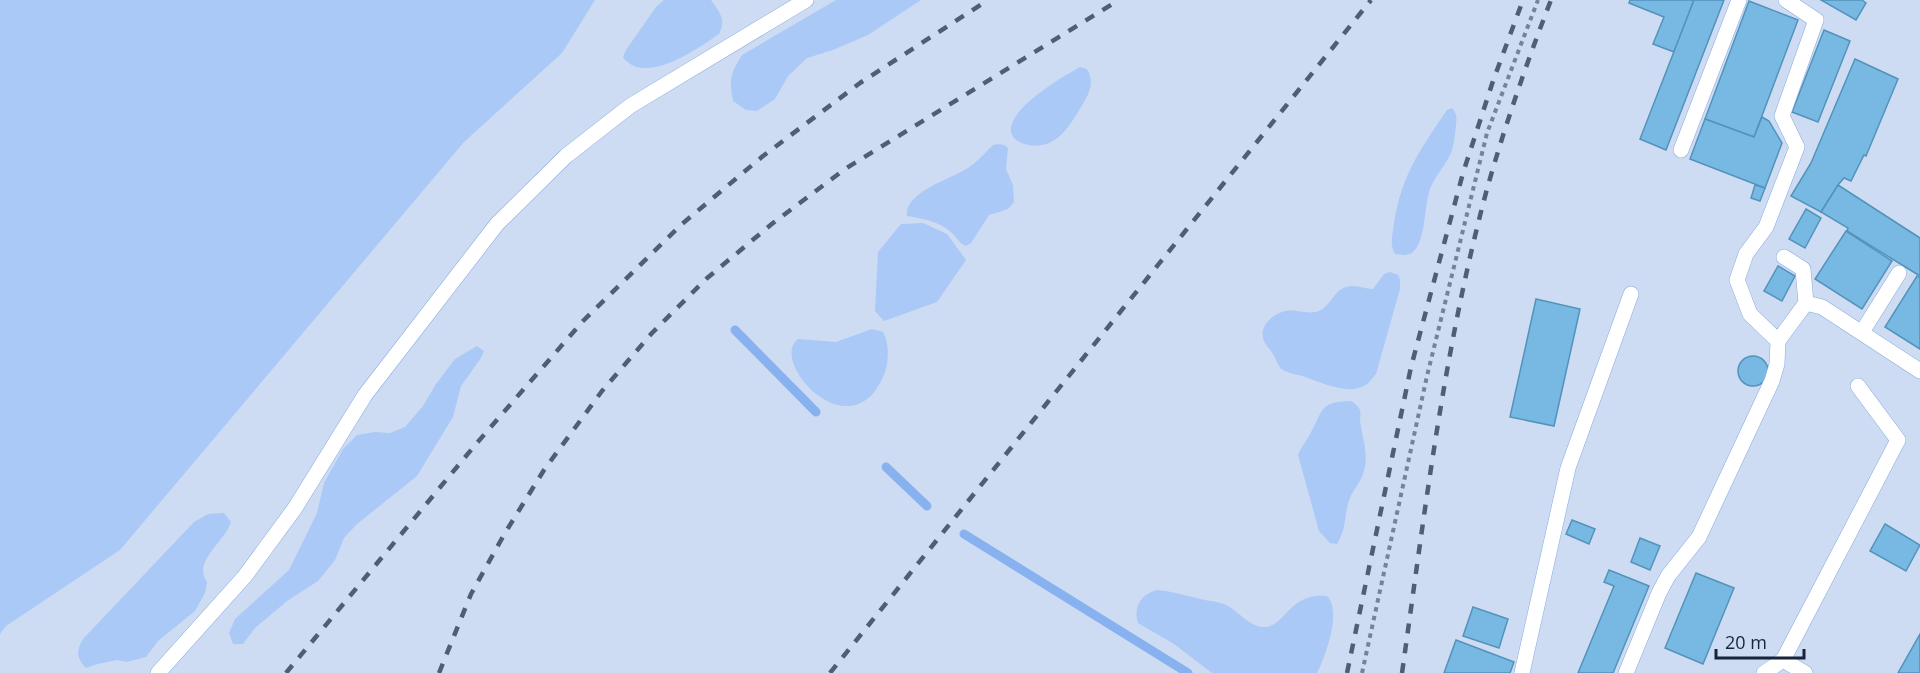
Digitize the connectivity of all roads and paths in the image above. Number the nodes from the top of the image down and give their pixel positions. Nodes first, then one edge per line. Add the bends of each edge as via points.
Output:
1 (806, 0) edge
2 (1538, 0) edge
3 (1739, 0) edge
4 (1786, 0) edge
5 (1681, 150) dead end
6 (1784, 257) dead end
7 (1899, 273) dead end
8 (1631, 294) dead end
9 (1806, 303) junction
10 (1862, 332) junction
11 (1778, 341) junction
12 (1920, 371) edge
13 (1858, 386) dead end
14 (1783, 660) junction
15 (158, 673) edge
16 (1362, 673) edge
17 (1522, 673) edge
18 (1626, 673) edge
19 (1764, 673) edge
20 (1805, 673) edge

1 - 15 lane via 630,106 566,156 496,224 365,395 295,508 245,576
2 - 16 path via 1487,133 1427,376
3 - 5 lane
4 - 11 lane via 1816,20 1782,116 1797,147 1766,227 1746,254 1737,279 1750,314
6 - 9 lane via 1803,269
7 - 10 lane
8 - 17 lane via 1568,468
9 - 10 lane via 1822,307
9 - 11 lane
10 - 12 lane
11 - 18 lane via 1772,381 1699,537 1659,593
13 - 14 lane via 1898,440
14 - 19 lane
14 - 20 lane

